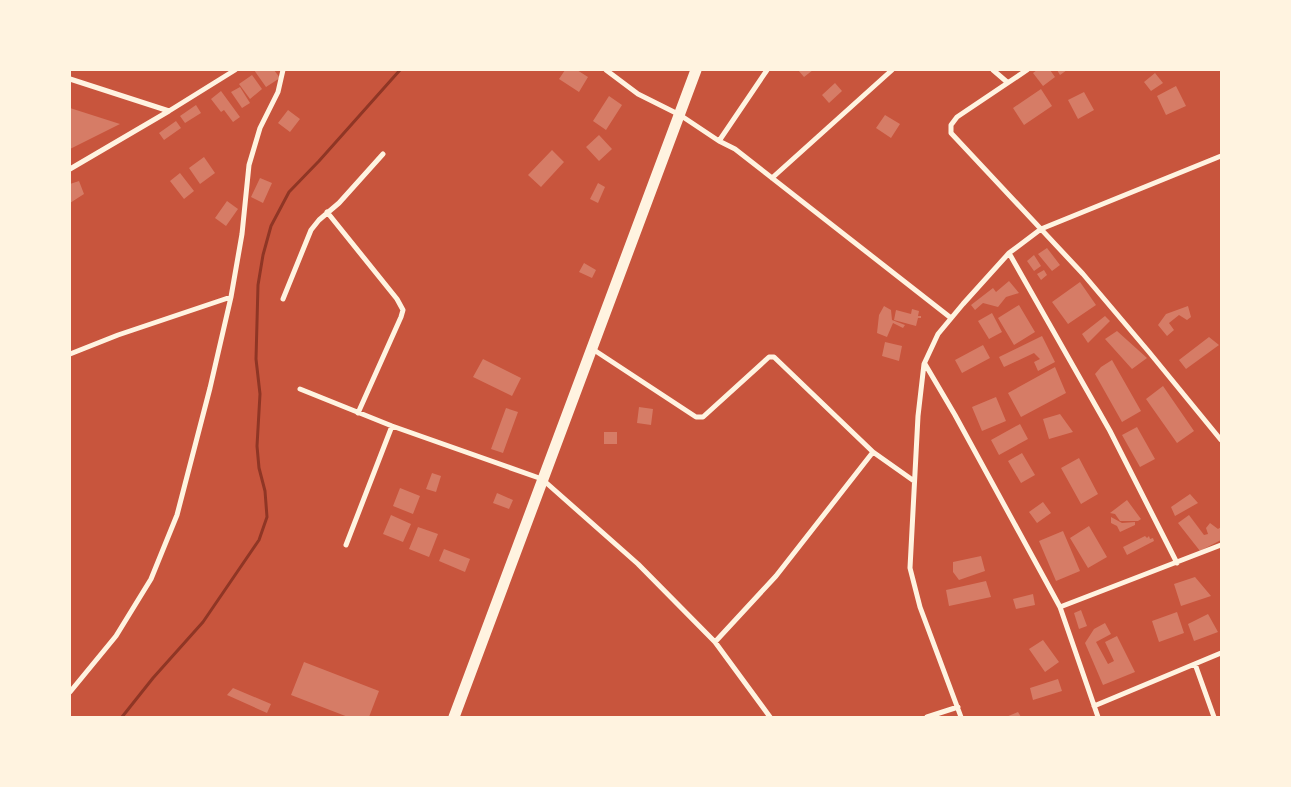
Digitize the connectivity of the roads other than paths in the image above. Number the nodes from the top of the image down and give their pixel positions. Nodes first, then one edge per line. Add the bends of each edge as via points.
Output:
1 (235, 70) edge
2 (283, 70) edge
3 (606, 70) edge
4 (696, 70) edge
5 (767, 70) edge
6 (892, 70) edge
7 (992, 70) edge
8 (1028, 70) edge
9 (70, 80) edge
10 (1007, 82) junction
11 (169, 111) junction
12 (680, 115) junction
13 (719, 141) junction
14 (383, 154) dead end
15 (1221, 156) edge
16 (70, 169) edge
17 (772, 178) junction
18 (327, 212) junction
19 (1041, 229) junction
20 (1009, 253) junction
21 (231, 297) junction
22 (283, 299) dead end
23 (951, 318) junction
24 (591, 348) junction
25 (70, 354) edge
26 (924, 364) junction
27 (300, 389) dead end
28 (358, 413) junction
29 (392, 426) junction
30 (1221, 440) edge
31 (873, 452) junction
32 (542, 479) junction
33 (914, 482) junction
34 (346, 545) dead end
35 (1221, 545) edge
36 (1177, 563) junction
37 (1060, 607) junction
38 (715, 642) junction
39 (1221, 653) edge
40 (1195, 664) junction
41 (70, 692) edge
42 (1094, 706) junction
43 (958, 708) junction
44 (454, 717) edge
45 (770, 717) edge
46 (927, 717) edge
47 (962, 717) edge
48 (1098, 717) edge
49 (1214, 717) edge

1 - 11 street
2 - 21 street via 278,92 260,128 249,165
3 - 12 street via 638,94
4 - 12 highway
5 - 13 street
6 - 17 street
7 - 10 street
8 - 10 street
9 - 11 street
10 - 19 street via 957,117 951,125 952,133
11 - 16 street
12 - 13 street
12 - 24 highway
13 - 17 street via 735,149
14 - 18 street
15 - 19 street
17 - 23 street
18 - 22 street via 311,230
18 - 28 street via 403,310
19 - 20 street
19 - 30 street
20 - 23 street
20 - 36 street via 1110,431
21 - 25 street
21 - 41 street via 177,515 151,579 116,636
23 - 26 street via 938,334
24 - 31 street via 696,417 703,417 769,357 774,357
24 - 32 highway
26 - 33 street
26 - 37 street
27 - 28 street
28 - 29 street
29 - 32 street
29 - 34 street
31 - 33 street
31 - 38 street via 776,576
32 - 38 street via 638,564
32 - 44 highway
33 - 43 street via 910,568 920,607
35 - 36 street
36 - 37 street
37 - 42 street
38 - 45 street
39 - 40 street
40 - 42 street
40 - 49 street
42 - 48 street
43 - 46 street
43 - 47 street

